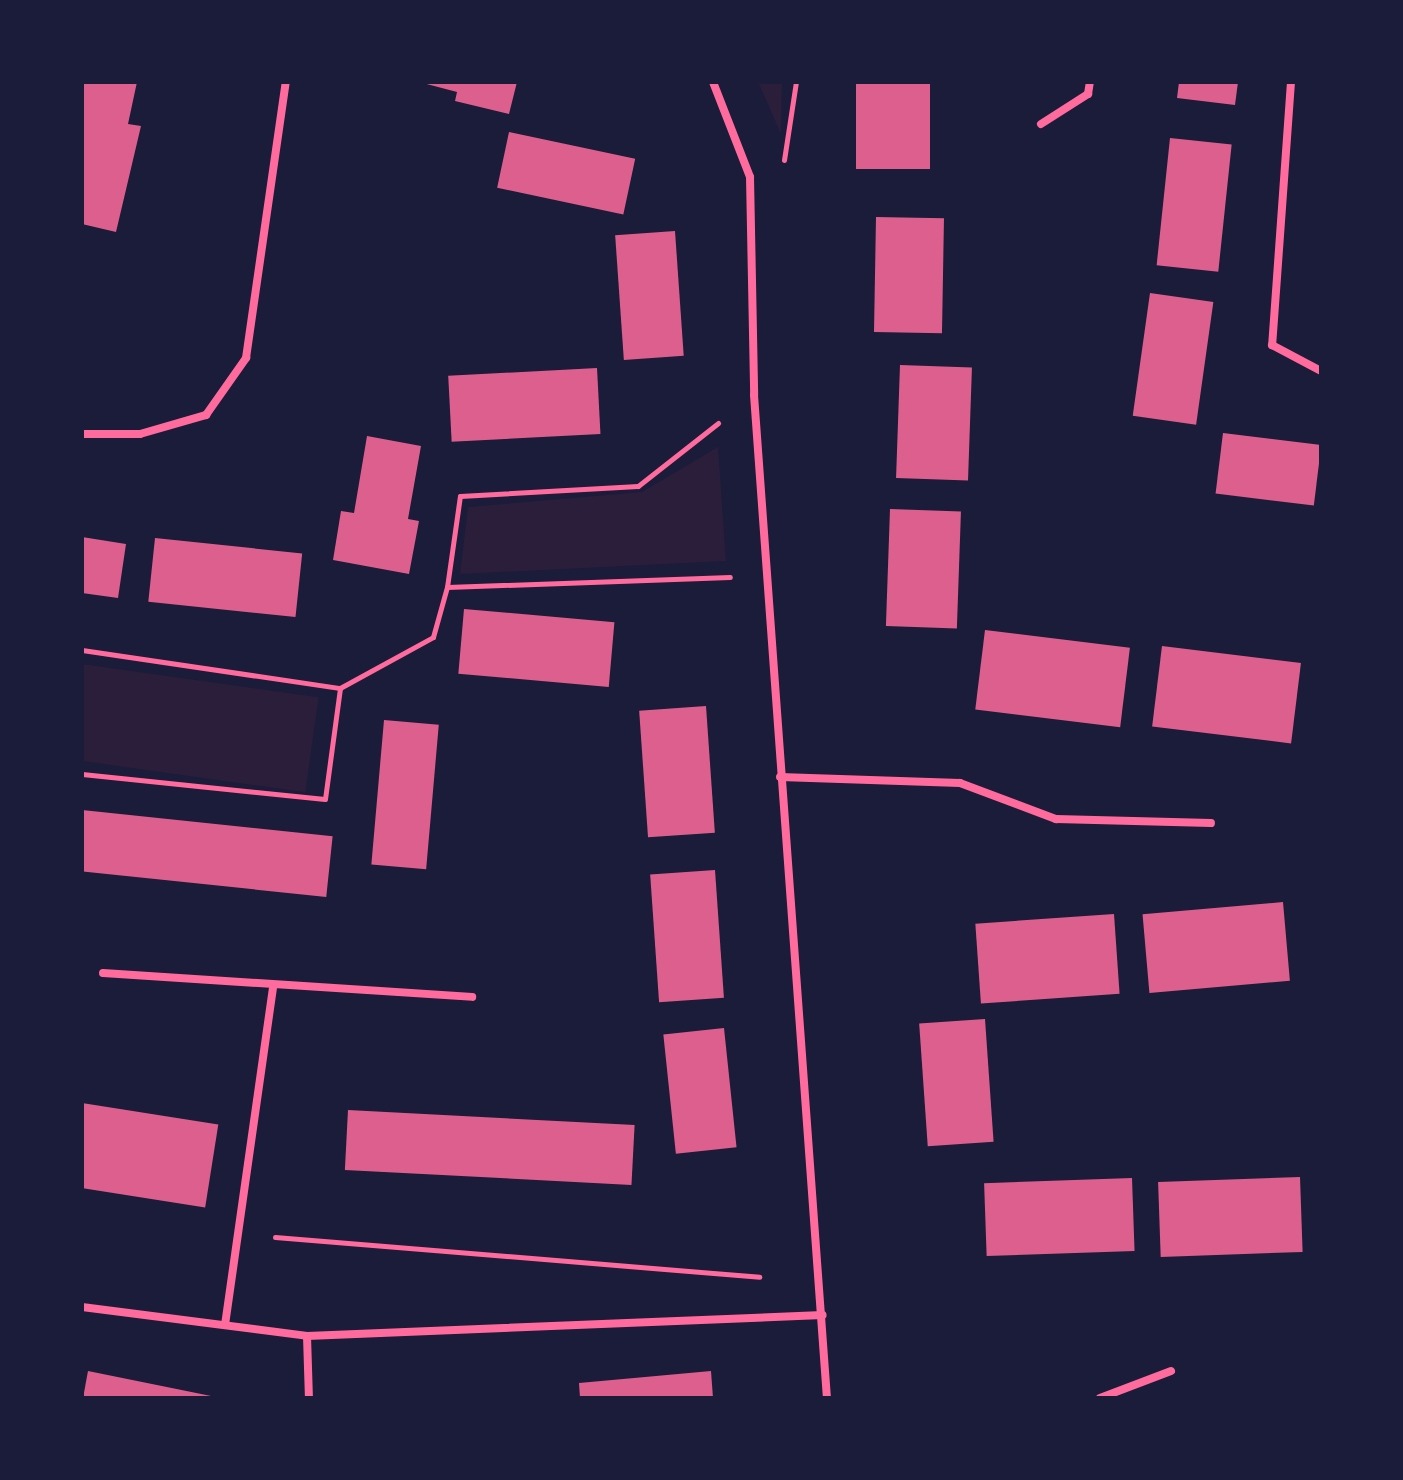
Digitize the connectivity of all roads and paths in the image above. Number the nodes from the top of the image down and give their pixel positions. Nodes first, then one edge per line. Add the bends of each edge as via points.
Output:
1 (286, 82) edge
2 (713, 82) edge
3 (796, 82) edge
4 (1090, 82) edge
5 (1291, 82) edge
6 (1041, 124) dead end
7 (750, 177) junction
8 (1321, 371) edge
9 (754, 395) junction
10 (82, 434) edge
11 (770, 576) junction
12 (447, 587) junction
13 (82, 650) edge
14 (340, 688) junction
15 (82, 774) edge
16 (780, 777) junction
17 (1211, 823) dead end
18 (103, 973) dead end
19 (273, 988) junction
20 (472, 997) dead end
21 (238, 1234) junction
22 (820, 1282) junction
23 (82, 1307) edge
24 (823, 1315) junction
25 (225, 1325) junction
26 (307, 1336) junction
27 (1171, 1371) dead end
28 (309, 1398) edge
29 (827, 1398) edge
30 (1100, 1398) edge

1 - 10 street via 246,358 206,415 140,434
2 - 7 street
3 - 7 path via 784,160
4 - 6 street via 1088,94
5 - 8 street via 1272,345
7 - 9 street
9 - 11 street
9 - 12 path via 638,486 460,496
11 - 12 path
11 - 16 street
12 - 14 path via 433,637
13 - 14 path
14 - 15 path via 325,799
16 - 17 street via 960,783 1056,819
16 - 22 street
18 - 19 street
19 - 20 street
19 - 21 street
21 - 22 path
21 - 25 street
22 - 24 street
23 - 25 street
24 - 26 street
24 - 29 street
25 - 26 street
26 - 28 street
27 - 30 street

